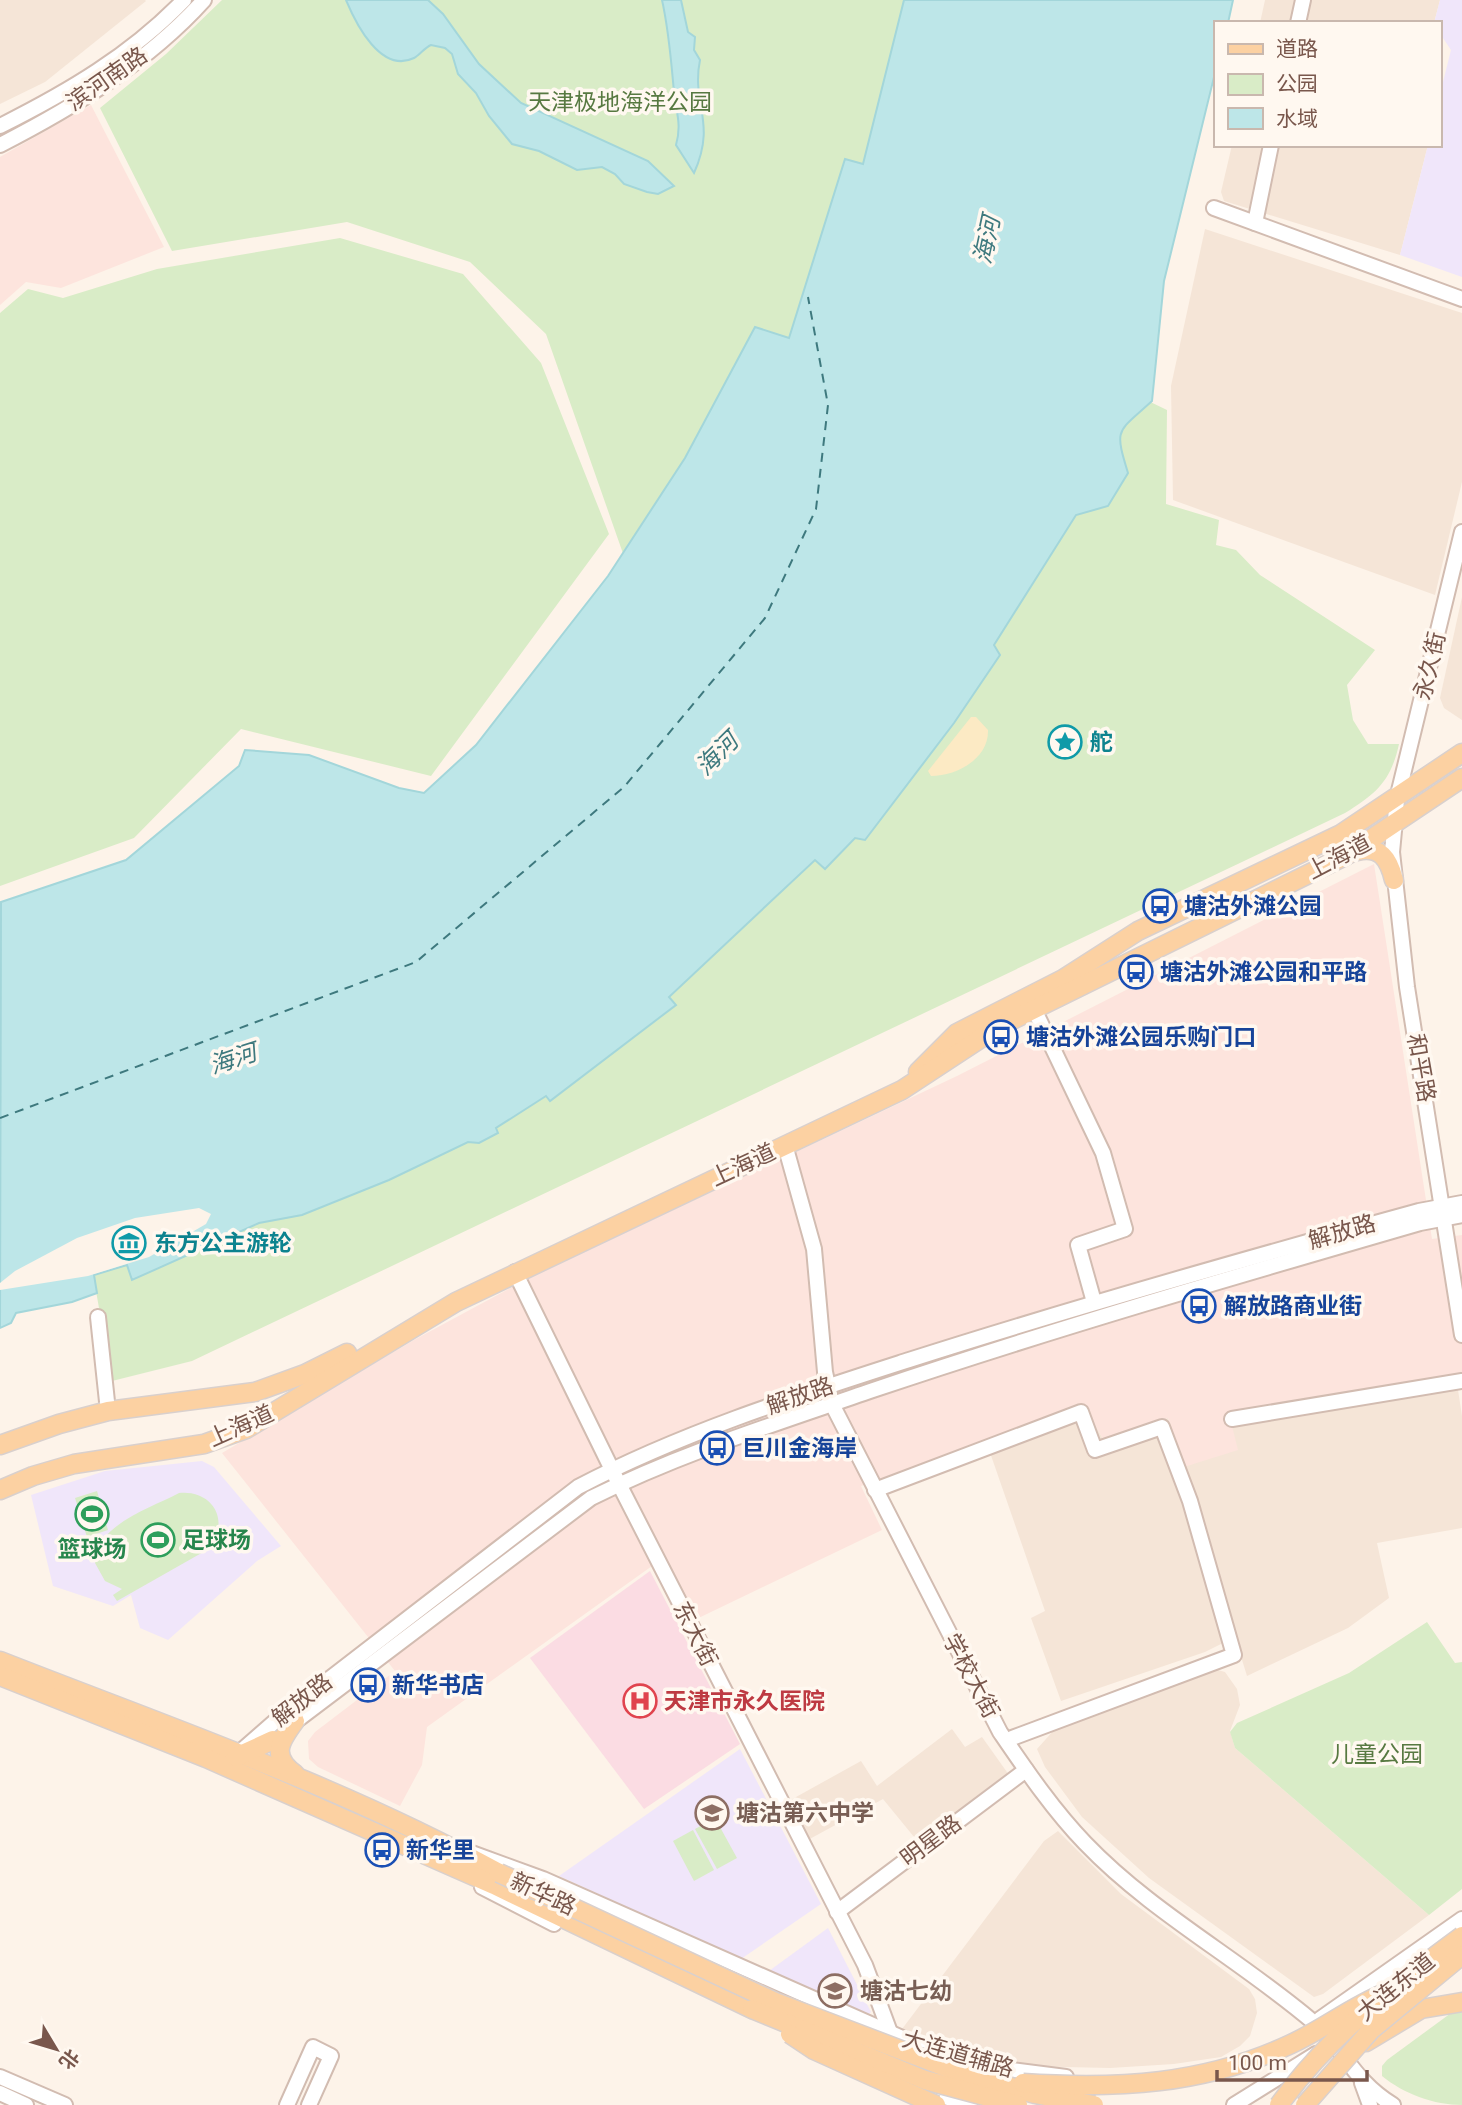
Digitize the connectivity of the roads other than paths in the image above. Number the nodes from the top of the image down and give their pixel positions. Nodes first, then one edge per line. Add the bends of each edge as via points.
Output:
1 (184, 0) edge
2 (204, 0) edge
3 (1303, 0) edge
4 (1298, 21) edge
5 (0, 126) edge
6 (0, 145) edge
7 (1271, 147) edge
8 (1214, 208) dead end
9 (1255, 223) junction
10 (1462, 299) edge
11 (1462, 532) edge
12 (1462, 753) edge
13 (1462, 778) edge
14 (1397, 799) junction
15 (1395, 825) junction
16 (1347, 855) junction
17 (1394, 880) junction
18 (1034, 1009) junction
19 (785, 1145) junction
20 (1455, 1209) edge
21 (515, 1272) junction
22 (1094, 1302) junction
23 (98, 1317) dead end
24 (1462, 1335) edge
25 (1462, 1381) edge
26 (828, 1386) junction
27 (832, 1404) junction
28 (108, 1412) junction
29 (1232, 1419) dead end
30 (0, 1445) edge
31 (612, 1469) junction
32 (618, 1484) junction
33 (0, 1490) edge
34 (875, 1490) junction
35 (0, 1661) edge
36 (0, 1676) edge
37 (295, 1721) junction
38 (269, 1734) junction
39 (1008, 1743) junction
40 (208, 1750) junction
41 (243, 1761) junction
42 (1026, 1770) junction
43 (303, 1780) junction
44 (450, 1846) junction
45 (441, 1863) junction
46 (497, 1879) junction
47 (837, 1912) junction
48 (1462, 1919) edge
49 (1462, 1936) edge
50 (1462, 1955) edge
51 (1462, 1960) edge
52 (1385, 1993) junction
53 (1462, 2001) edge
54 (752, 2009) junction
55 (1315, 2023) junction
56 (891, 2035) junction
57 (1332, 2044) junction
58 (927, 2049) junction
59 (1349, 2054) junction
60 (888, 2076) junction
61 (0, 2077) edge
62 (993, 2081) junction
63 (1361, 2082) junction
64 (917, 2088) junction
65 (0, 2094) edge
66 (26, 2105) edge
67 (65, 2105) edge
68 (287, 2105) edge
69 (309, 2105) edge
70 (911, 2105) edge
71 (936, 2105) edge
72 (970, 2105) edge
73 (1018, 2105) edge
74 (1094, 2105) edge
75 (1234, 2105) edge
76 (1279, 2105) edge
77 (1304, 2105) edge
78 (1370, 2105) edge
79 (1393, 2105) edge

1 - 5 street, 滨河南路 via 106,67
2 - 6 street, 滨河南路 via 118,75
3 - 4 street
7 - 9 street
8 - 9 street
9 - 10 street
11 - 14 street, 永久街
12 - 14 main road, 上海道
13 - 15 main road, 上海道
14 - 15 street, 和平路
14 - 28 main road, 上海道 via 1341,834 1138,931 1063,979 957,1033 919,1071 896,1086 513,1267 305,1374 255,1392
15 - 16 main road, 上海道
15 - 17 street, 和平路
16 - 17 main road via 1365,849 1379,852
16 - 18 main road, 上海道
17 - 20 street, 和平路 via 1439,1183
18 - 19 main road, 上海道 via 974,1041 910,1086
18 - 22 street via 1103,1153 1125,1229 1078,1245
19 - 21 main road, 上海道
19 - 26 street, 学校大街 via 814,1249
20 - 22 street, 解放路
20 - 24 street
20 - 27 street, 解放路 via 1098,1316
21 - 31 street, 东大街
21 - 33 main road, 上海道 via 369,1352 238,1433 204,1444 74,1464
22 - 26 street, 解放路
23 - 28 street
25 - 29 street
26 - 27 street, 学校大街
26 - 31 street, 解放路
27 - 32 street, 解放路
27 - 34 street, 学校大街
28 - 30 main road, 上海道
31 - 32 street, 东大街
31 - 38 street, 解放路 via 578,1487
32 - 37 street, 解放路 via 591,1498
32 - 47 street, 东大街
34 - 39 street, 学校大街
34 - 39 street via 1081,1412 1095,1450 1162,1427 1234,1655
35 - 40 main road, 新华路
36 - 40 main road, 新华路
37 - 38 street, 解放路
37 - 43 main road via 278,1753 286,1768
38 - 40 street
38 - 41 main road
39 - 42 street, 学校大街
40 - 41 main road, 新华路
41 - 43 main road, 新华路
41 - 45 main road, 新华路 via 273,1789
42 - 47 street, 明星路
42 - 55 street, 学校大街 via 1085,1844 1142,1894
43 - 44 main road, 新华路
44 - 46 main road, 新华路
44 - 56 street, 大连道辅路 via 543,1879
45 - 46 main road, 新华路
45 - 60 street, 大连道辅路 via 557,1925
46 - 54 main road, 新华路
46 - 62 main road, 新华路, bridge via 775,2002 913,2056
47 - 56 street, 东大街 via 865,1965
48 - 55 street, 大连道辅路
49 - 52 main road, 大连东道, bridge
50 - 59 main road, 大连东道, bridge via 1391,2012
51 - 57 street
52 - 62 main road, bridge via 1282,2048 1195,2077 1114,2087
52 - 76 main road, 大连东道, bridge via 1317,2057
53 - 59 main road, bridge via 1420,2009
54 - 71 main road, bridge via 814,2050
54 - 73 main road, 新华路, bridge via 916,2077
55 - 57 street, 学校大街
55 - 58 street, 大连道辅路 via 1276,2045 1239,2058 1133,2076 1033,2074
56 - 58 street, 大连道辅路
56 - 60 street, 东大街
57 - 63 street, 学校大街
57 - 75 street
58 - 64 street
59 - 77 main road, 大连东道, bridge
60 - 64 street, 大连道辅路
61 - 67 street
62 - 74 main road, 新华路, bridge via 1056,2100
63 - 78 street
63 - 79 street
64 - 70 street
64 - 72 street, 大连道辅路
65 - 66 street
68 - 69 street via 313,2047 331,2056

